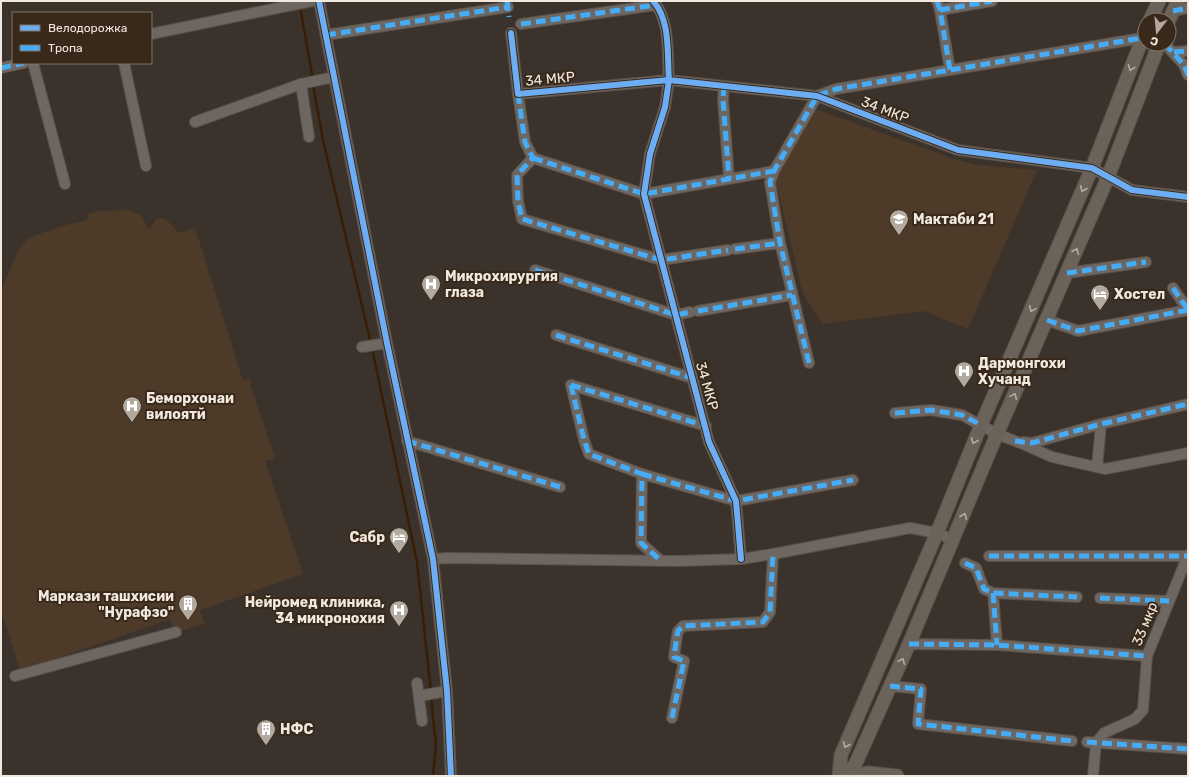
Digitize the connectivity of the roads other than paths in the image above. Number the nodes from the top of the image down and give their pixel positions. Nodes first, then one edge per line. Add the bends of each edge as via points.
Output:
1 (312, 1) edge
2 (319, 1) edge
3 (992, 1) edge
4 (1158, 1) edge
5 (655, 3) edge
6 (938, 6) edge
7 (508, 8) edge
8 (1188, 8) edge
9 (1174, 11) edge
10 (1153, 12) edge
11 (521, 24) dead end
12 (511, 33) dead end
13 (152, 34) edge
14 (326, 35) junction
15 (1137, 36) edge
16 (1188, 50) edge
17 (1137, 52) edge
18 (1155, 52) edge
19 (1174, 52) edge
20 (1177, 52) edge
21 (19, 64) edge
22 (33, 64) edge
23 (124, 64) edge
24 (1, 68) edge
25 (950, 70) junction
26 (1188, 76) edge
27 (334, 77) junction
28 (669, 80) junction
29 (301, 84) junction
30 (724, 86) junction
31 (518, 94) junction
32 (817, 96) junction
33 (195, 122) dead end
34 (309, 137) dead end
35 (533, 158) junction
36 (146, 166) dead end
37 (1092, 168) junction
38 (774, 171) junction
39 (1108, 177) junction
40 (729, 179) junction
41 (65, 184) dead end
42 (644, 194) junction
43 (1188, 197) edge
44 (780, 243) junction
45 (661, 260) junction
46 (1146, 262) dead end
47 (535, 270) dead end
48 (1067, 273) junction
49 (1173, 288) dead end
50 (792, 295) junction
51 (1188, 310) edge
52 (676, 315) junction
53 (1047, 320) junction
54 (556, 335) dead end
55 (387, 343) junction
56 (362, 347) dead end
57 (809, 363) dead end
58 (692, 378) junction
59 (1188, 404) edge
60 (895, 413) dead end
61 (1101, 424) junction
62 (981, 425) junction
63 (706, 426) junction
64 (997, 434) junction
65 (407, 440) junction
66 (1015, 441) junction
67 (1188, 453) edge
68 (1097, 467) junction
69 (642, 474) junction
70 (853, 480) dead end
71 (560, 487) dead end
72 (736, 501) junction
73 (937, 532) junction
74 (954, 540) junction
75 (773, 554) junction
76 (989, 556) dead end
77 (1188, 556) edge
78 (433, 559) junction
79 (741, 559) junction
80 (662, 561) junction
81 (965, 563) dead end
82 (993, 593) junction
83 (1077, 597) dead end
84 (1100, 598) dead end
85 (1169, 601) junction
86 (176, 632) dead end
87 (909, 644) junction
88 (997, 645) junction
89 (1147, 656) junction
90 (15, 676) dead end
91 (417, 684) dead end
92 (890, 686) junction
93 (447, 691) junction
94 (427, 694) junction
95 (858, 715) junction
96 (672, 718) dead end
97 (422, 721) dead end
98 (874, 722) junction
99 (1072, 741) dead end
100 (1091, 742) junction
101 (1188, 749) edge
102 (860, 753) junction
103 (868, 773) junction
104 (451, 776) edge
105 (839, 776) edge
106 (843, 776) edge
107 (852, 776) edge
108 (897, 776) edge
109 (1093, 776) edge

1 - 13 street
2 - 14 street
3 - 6 street
4 - 10 main road
5 - 11 street
5 - 28 street via 666,24
6 - 25 street
7 - 14 street
8 - 9 street
12 - 31 street, 34 МКР
14 - 27 street
15 - 25 street, 34 МКР
16 - 20 street
17 -> 37 main road
18 - 39 main road
19 - 26 street via 1184,65
21 - 24 street
22 - 41 street
23 - 36 street
25 - 32 street, 34 МКР via 836,89
27 - 29 street
27 - 55 street
28 - 30 street, 34 МКР
28 - 31 street, 34 МКР
28 - 42 street via 665,107 650,154
29 - 33 street
29 - 34 street
30 - 32 street, 34 МКР
30 - 40 street
31 - 35 street via 525,142
32 - 37 street, 34 МКР via 958,150
32 - 38 street
35 - 42 street
35 - 45 street via 517,175 522,219
37 - 39 street
37 -> 62 main road
38 - 40 street
38 - 44 street via 770,182
39 - 43 street via 1132,190
48 -> 39 main road
40 - 42 street
42 - 45 street, 34 МКР
44 - 45 street
44 - 50 street
45 - 52 street, 34 МКР
46 - 48 street
47 - 52 street
48 - 53 main road
49 - 51 street
50 - 52 street
50 - 57 street
51 - 53 street via 1078,331
52 - 58 street, 34 МКР
64 -> 53 main road
54 - 58 street
55 - 56 street
55 - 65 street
58 - 63 street, 34 МКР
59 - 61 street
60 - 62 street via 931,410 962,415
61 - 66 street via 1032,443
61 - 68 street
62 - 64 street
62 -> 73 main road
63 - 69 street via 571,385 589,454
63 - 72 street, 34 МКР via 709,442
64 - 66 street
74 -> 64 main road
65 - 71 street
65 - 78 street
66 - 68 street via 1052,457
67 - 68 street via 1105,468
69 - 72 street
69 - 80 street via 641,543
70 - 72 street
72 - 79 street, 34 МКР
73 - 74 street
73 - 75 street via 910,528
73 - 95 main road
74 - 87 main road
75 - 79 street
75 - 96 street via 770,612 763,622 683,626 678,630 674,657 684,660
76 - 77 street
77 - 85 street, 33 мкр
78 - 80 street
78 - 93 street
79 - 80 street
81 - 82 street via 976,568 984,589
82 - 83 street
82 - 88 street
84 - 85 street
85 - 89 street, 33 мкр
86 - 90 street
87 - 88 street
92 -> 87 main road
88 - 89 street
89 - 100 street, 33 мкр via 1143,710 1135,719
91 - 94 street
92 - 98 main road
92 - 99 street via 921,689 918,724
93 - 94 street
93 - 104 street
94 - 97 street
95 - 98 main road
95 -> 105 main road via 841,754
98 - 102 main road
100 - 101 street
100 - 109 street
102 - 103 main road via 860,761
102 - 106 main road via 855,764
103 - 107 main road
103 - 108 main road

